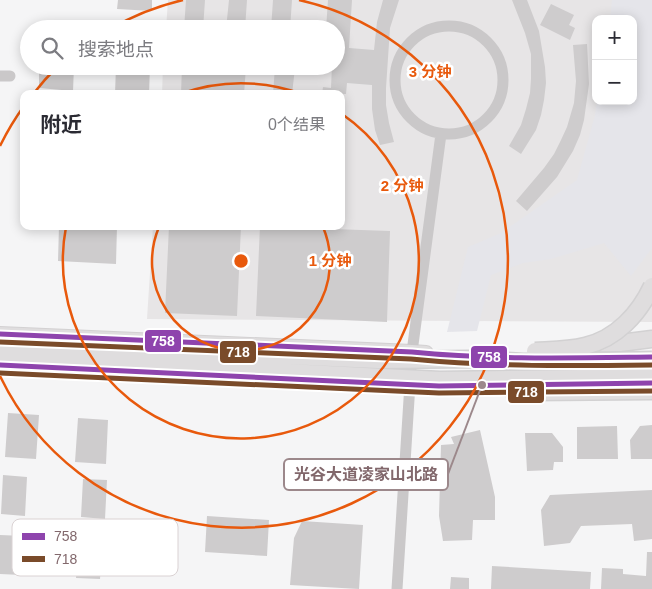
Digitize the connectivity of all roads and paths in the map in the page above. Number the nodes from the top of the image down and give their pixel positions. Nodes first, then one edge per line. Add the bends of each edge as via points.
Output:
1 (441, 134) junction
2 (652, 286) edge
3 (0, 334) edge
4 (652, 339) edge
5 (0, 342) edge
6 (412, 352) junction
7 (0, 357) edge
8 (471, 358) junction
9 (581, 358) junction
10 (652, 358) edge
11 (0, 365) edge
12 (652, 377) edge
13 (652, 383) edge
14 (410, 384) junction
15 (492, 385) junction
16 (652, 391) edge
17 (397, 589) edge

1 - 1 street via 423,128 408,117 398,101 394,82 397,64 405,47 419,34 436,27 454,26 470,30 496,53 502,69 503,86 498,103 488,118 475,128 458,134
1 - 6 street
2 - 8 highway, bridge via 629,321 596,343 568,349
3 - 6 main road
4 - 9 highway via 620,343
5 - 8 highway, bridge via 378,360
6 - 9 main road via 454,356
6 - 14 street
7 - 12 highway, bridge via 440,380
8 - 10 highway, bridge via 523,362
9 - 10 main road
11 - 14 main road
13 - 15 main road
14 - 15 main road
14 - 17 street
15 - 16 highway via 530,392

